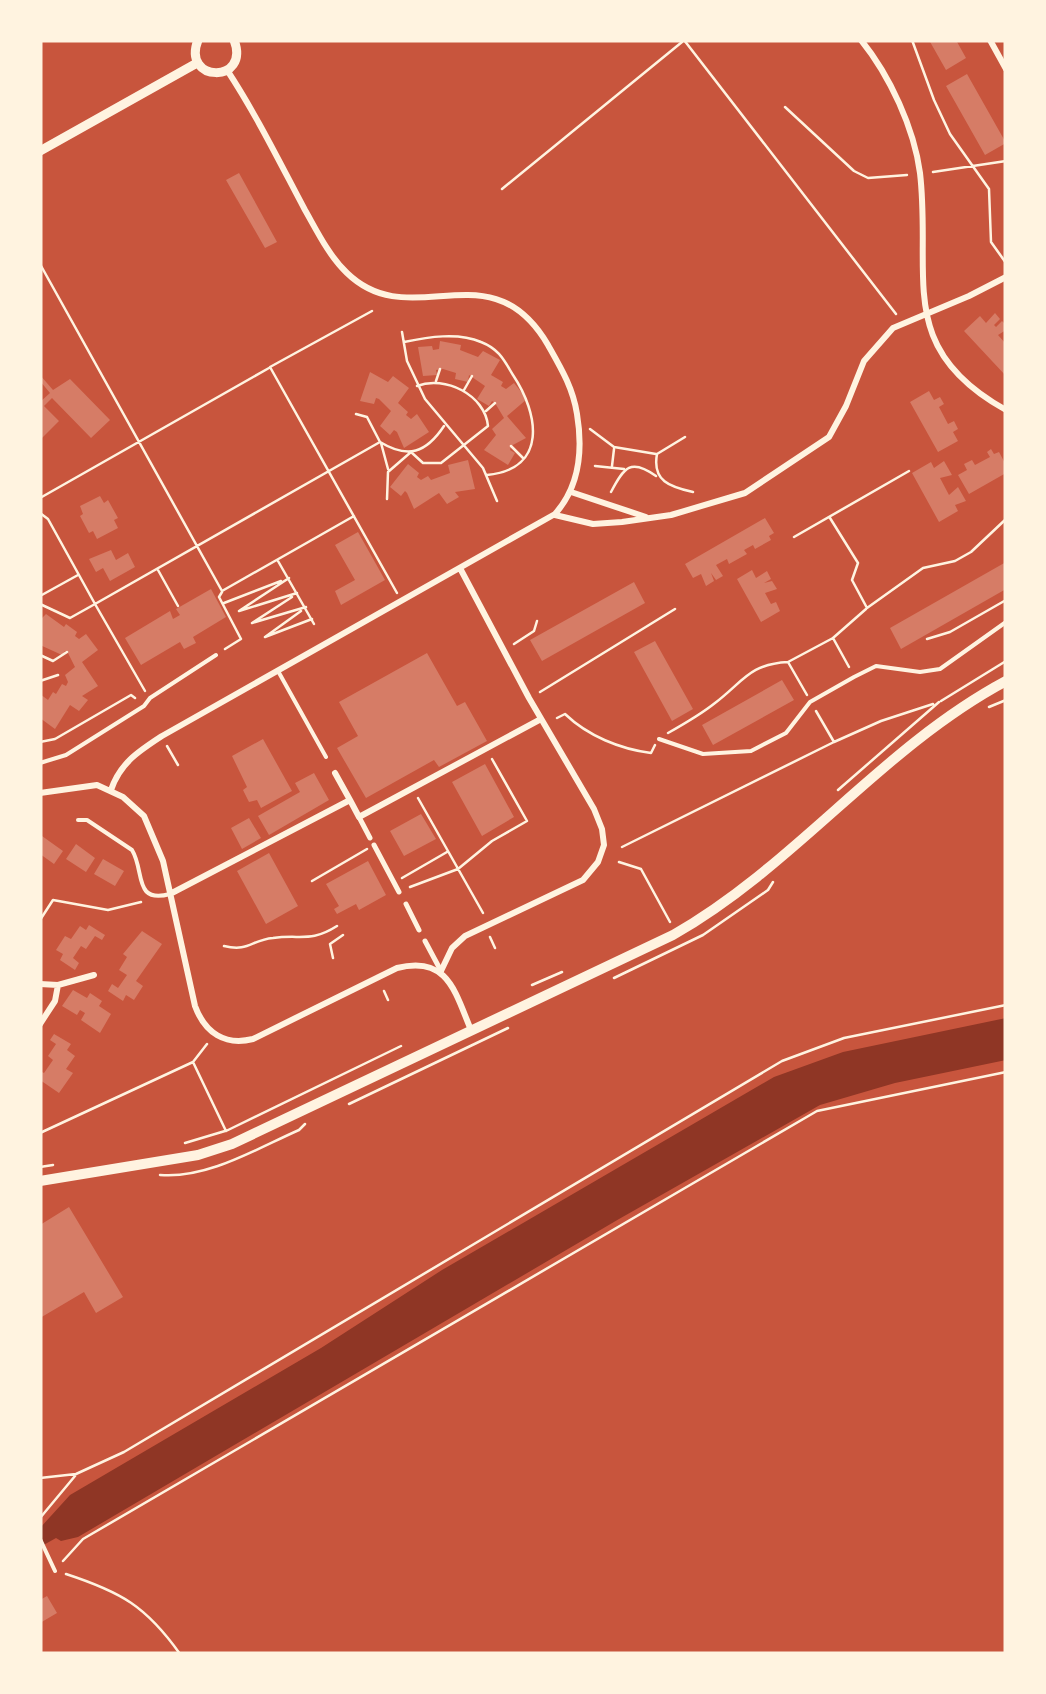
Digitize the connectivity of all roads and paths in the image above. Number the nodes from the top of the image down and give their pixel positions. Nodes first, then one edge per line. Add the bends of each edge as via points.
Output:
1 (198, 40) edge
2 (235, 40) edge
3 (684, 40) edge
4 (862, 40) edge
5 (912, 40) edge
6 (990, 40) edge
7 (198, 63) junction
8 (1006, 69) edge
9 (227, 70) junction
10 (784, 107) dead end
11 (40, 151) edge
12 (1006, 161) edge
13 (976, 166) junction
14 (930, 172) dead end
15 (908, 174) dead end
16 (502, 190) dead end
17 (1006, 262) edge
18 (40, 264) edge
19 (1006, 277) edge
20 (372, 310) dead end
21 (926, 313) junction
22 (896, 314) dead end
23 (402, 332) dead end
24 (404, 342) junction
25 (270, 367) junction
26 (440, 369) dead end
27 (472, 376) dead end
28 (436, 382) junction
29 (417, 386) junction
30 (463, 391) junction
31 (495, 403) dead end
32 (1006, 410) edge
33 (485, 412) junction
34 (356, 414) dead end
35 (445, 425) junction
36 (589, 428) dead end
37 (685, 436) dead end
38 (140, 441) junction
39 (380, 442) junction
40 (464, 443) junction
41 (512, 446) dead end
42 (614, 447) junction
43 (411, 452) junction
44 (657, 454) junction
45 (524, 459) junction
46 (596, 466) dead end
47 (612, 468) junction
48 (625, 470) junction
49 (910, 471) dead end
50 (329, 472) junction
51 (388, 472) junction
52 (486, 475) junction
53 (658, 477) junction
54 (571, 492) junction
55 (693, 492) dead end
56 (610, 493) dead end
57 (40, 498) edge
58 (387, 499) dead end
59 (497, 501) dead end
60 (40, 513) edge
61 (555, 514) junction
62 (354, 516) junction
63 (830, 518) junction
64 (1006, 518) edge
65 (651, 519) junction
66 (794, 538) dead end
67 (199, 546) junction
68 (278, 559) junction
69 (157, 569) junction
70 (461, 570) junction
71 (80, 574) junction
72 (288, 578) junction
73 (222, 591) junction
74 (297, 593) junction
75 (398, 594) dead end
76 (40, 596) edge
77 (1006, 600) edge
78 (40, 604) edge
79 (96, 604) junction
80 (222, 604) junction
81 (178, 606) dead end
82 (306, 607) junction
83 (868, 608) junction
84 (675, 609) dead end
85 (536, 621) dead end
86 (1006, 622) edge
87 (833, 638) junction
88 (926, 639) dead end
89 (504, 650) junction
90 (67, 652) dead end
91 (216, 655) joint
92 (40, 656) edge
93 (1006, 661) edge
94 (788, 662) junction
95 (278, 671) junction
96 (58, 675) dead end
97 (854, 677) junction
98 (40, 680) edge
99 (1006, 681) edge
100 (540, 691) dead end
101 (150, 698) junction
102 (810, 702) junction
103 (939, 702) junction
104 (144, 706) junction
105 (557, 718) dead end
106 (541, 719) junction
107 (659, 739) junction
108 (40, 742) edge
109 (834, 742) junction
110 (167, 744) dead end
111 (486, 749) junction
112 (326, 756) dead end
113 (40, 763) edge
114 (178, 764) dead end
115 (335, 773) dead end
116 (413, 788) junction
117 (111, 790) junction
118 (835, 792) dead end
119 (40, 793) edge
120 (350, 800) junction
121 (360, 817) junction
122 (78, 820) dead end
123 (372, 841) junction
124 (622, 847) dead end
125 (448, 851) junction
126 (619, 862) dead end
127 (458, 869) junction
128 (312, 881) dead end
129 (394, 883) junction
130 (399, 892) joint
131 (149, 894) junction
132 (170, 894) junction
133 (406, 904) dead end
134 (40, 908) edge
135 (47, 909) junction
136 (484, 914) dead end
137 (681, 916) dead end
138 (40, 920) edge
139 (670, 922) junction
140 (338, 926) dead end
141 (661, 926) dead end
142 (420, 930) dead end
143 (343, 935) dead end
144 (489, 936) dead end
145 (425, 941) dead end
146 (224, 946) dead end
147 (495, 948) dead end
148 (334, 958) dead end
149 (576, 966) dead end
150 (441, 971) junction
151 (94, 976) dead end
152 (40, 984) edge
153 (58, 984) junction
154 (532, 986) dead end
155 (384, 991) dead end
156 (388, 1000) dead end
157 (1006, 1006) edge
158 (40, 1024) edge
159 (471, 1030) junction
160 (214, 1035) junction
161 (401, 1046) dead end
162 (192, 1062) junction
163 (1006, 1072) edge
164 (40, 1134) edge
165 (40, 1181) edge
166 (76, 1474) junction
167 (40, 1478) edge
168 (40, 1518) edge
169 (40, 1540) edge
170 (54, 1571) junction
171 (180, 1654) edge

1 - 7 street
2 - 9 street via 237,57
3 - 16 path
3 - 22 path
4 - 21 street via 897,101 916,155
5 - 13 path via 950,134
6 - 8 street
7 - 9 street via 212,73
7 - 11 street
9 - 54 street via 349,276 388,297 486,295 532,322 574,400 580,448
10 - 15 path via 854,171 868,178
12 - 13 path
13 - 14 path
13 - 17 path via 989,189 991,242
18 - 38 path
19 - 21 street
20 - 25 path
21 - 32 street via 958,378
21 - 65 street via 893,328 873,348 837,424 819,446 734,498
23 - 24 path
24 - 29 path
24 - 45 path via 468,338 503,356 532,413 534,437
25 - 38 path
25 - 50 path
26 - 28 path
27 - 30 path
28 - 29 path
28 - 30 path
29 - 35 path
30 - 33 path
31 - 33 path
33 - 40 path via 486,430
34 - 39 path via 367,417
35 - 40 path
35 - 43 path
36 - 42 path
37 - 44 path
38 - 57 path
38 - 67 path
39 - 43 path
39 - 50 path
39 - 51 path
40 - 43 path via 441,463 423,463
40 - 52 path
41 - 45 path
42 - 44 path
42 - 47 path
43 - 51 path
44 - 53 path
45 - 52 path via 506,473
46 - 47 path
47 - 48 path
48 - 53 path via 644,467
48 - 56 path
49 - 63 path
50 - 62 path
50 - 67 path
51 - 58 path
52 - 59 path
53 - 55 path
54 - 61 street
54 - 65 street
60 - 71 path
61 - 65 street via 593,524
61 - 70 street
62 - 68 path
62 - 75 path
63 - 66 path
63 - 83 path via 858,562 852,580
64 - 83 path via 970,552 924,568
67 - 69 path
67 - 73 path
68 - 72 path
68 - 73 path
69 - 79 path
69 - 81 path
70 - 89 street
70 - 95 street
71 - 76 path
71 - 79 path
72 - 74 path
72 - 74 path via 240,612
72 - 80 path
73 - 80 path
74 - 82 path
74 - 82 path via 252,624
77 - 88 path
78 - 79 path via 70,618
79 - 101 path
80 - 91 path via 241,638
82 - 82 path via 313,621 265,637
83 - 87 path
84 - 100 path
85 - 89 path via 534,631
86 - 97 lane via 940,668 876,666
87 - 94 path
87 - 97 path
89 - 106 street
90 - 92 path via 53,661
91 - 101 lane
93 - 103 path
94 - 102 path
94 - 107 path via 750,672
95 - 112 lane
95 - 117 street via 133,754
96 - 98 path
97 - 102 lane
99 - 159 main road via 936,724 783,859 693,924
101 - 104 lane
102 - 107 lane via 786,732 750,751 703,754
102 - 109 path
103 - 109 path
103 - 118 path
104 - 108 path via 131,695
104 - 113 lane via 66,755
105 - 107 path via 565,714 596,736 645,752
106 - 111 street
106 - 150 street via 600,822 601,858 582,880 465,936
109 - 124 path
110 - 114 path
111 - 116 street
111 - 127 path via 527,821
115 - 120 street
116 - 121 street
116 - 125 path
117 - 119 street via 89,785
117 - 132 street via 151,828
120 - 121 street
120 - 132 street
121 - 123 street
122 - 131 lane via 132,850
123 - 128 path
123 - 129 street
125 - 127 path
125 - 129 path
126 - 139 path via 641,869
127 - 130 path
127 - 136 path
129 - 130 street
131 - 132 lane
131 - 135 path via 108,910 53,900
132 - 160 street via 195,1006
133 - 142 street
134 - 135 path
135 - 138 path
137 - 139 path
139 - 141 path
140 - 146 path via 312,938
143 - 148 path via 330,944
144 - 147 path
145 - 150 street
149 - 154 path
150 - 159 street
150 - 160 street via 417,964 397,968 254,1038 239,1042
151 - 153 street
152 - 153 street
153 - 158 street
155 - 156 path
157 - 166 path via 844,1038 782,1061
159 - 165 main road via 198,1156
160 - 162 path
161 - 162 path via 226,1131
162 - 164 path
163 - 170 path via 817,1111 84,1538
166 - 167 path
166 - 168 path
169 - 170 lane
170 - 171 path via 114,1590 158,1623

